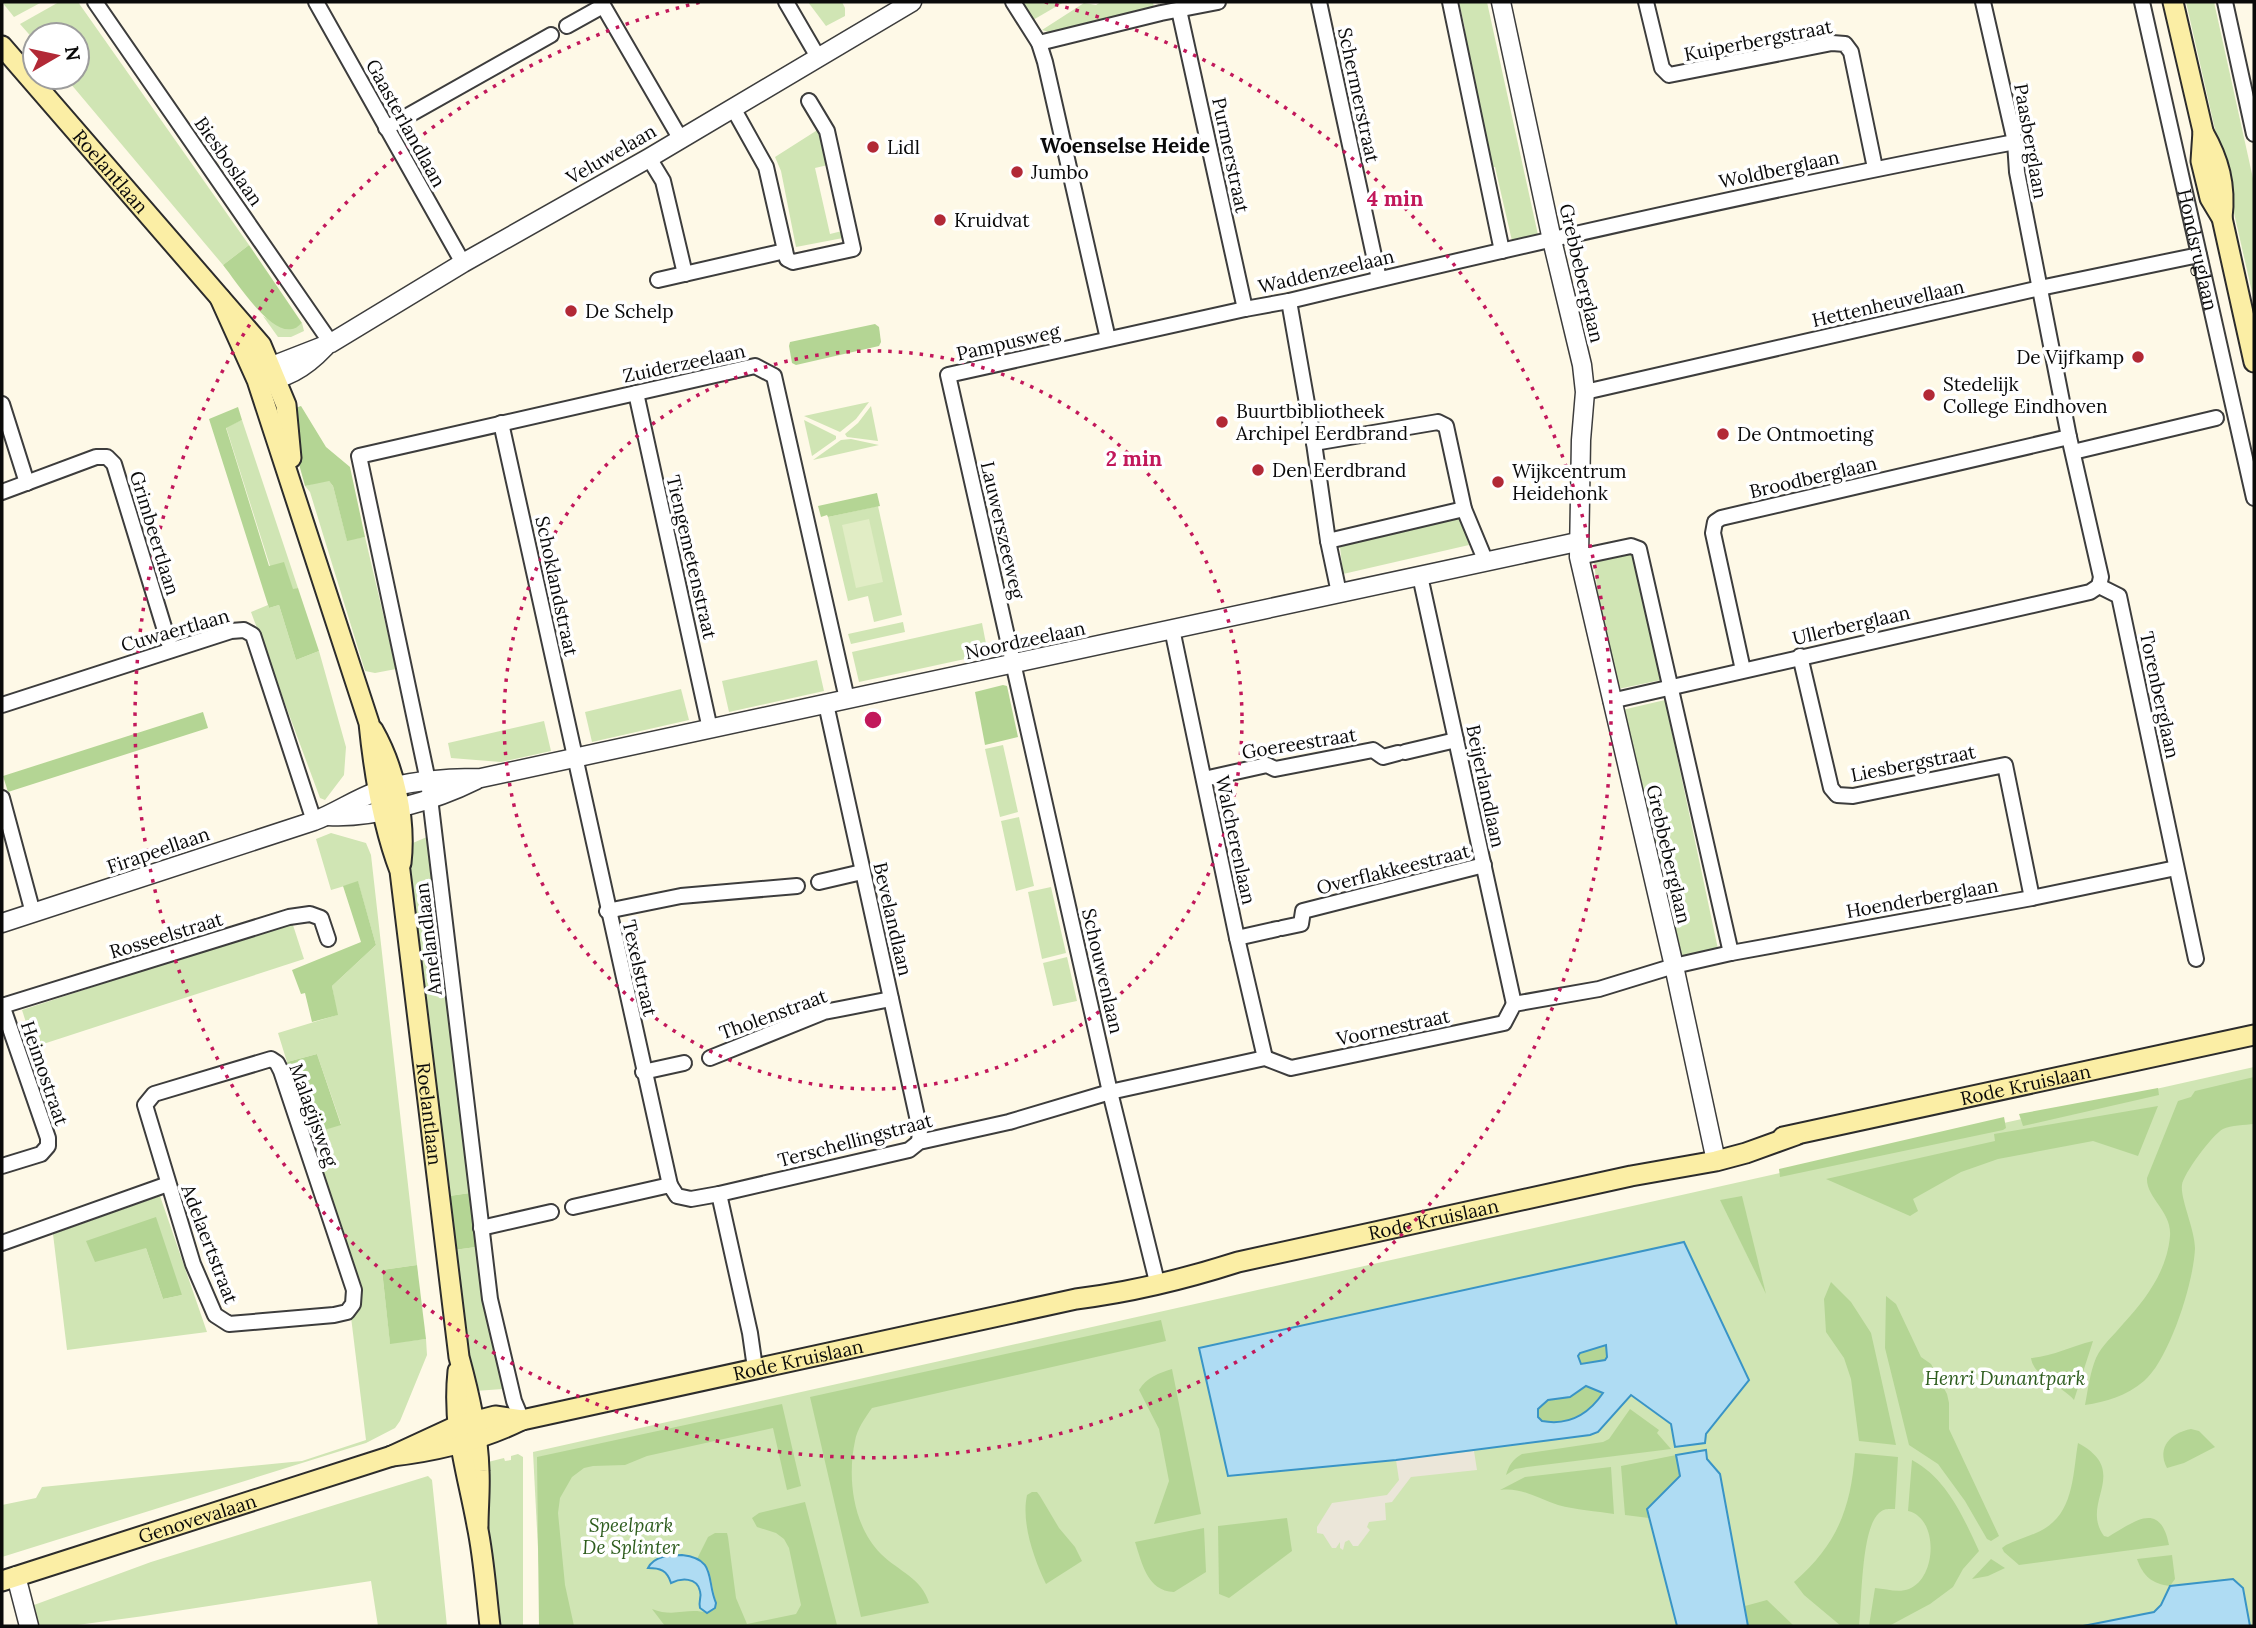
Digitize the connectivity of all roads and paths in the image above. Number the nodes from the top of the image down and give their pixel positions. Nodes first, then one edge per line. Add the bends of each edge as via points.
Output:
1 (95, 2) edge
2 (786, 2) edge
3 (912, 2) edge
4 (1013, 2) edge
5 (1217, 2) edge
6 (1319, 2) edge
7 (1450, 2) edge
8 (1501, 2) edge
9 (1646, 2) edge
10 (1983, 2) edge
11 (2142, 2) edge
12 (2173, 2) edge
13 (2225, 2) edge
14 (322, 4) edge
15 (602, 4) edge
16 (1179, 10) junction
17 (567, 26) dead end
18 (551, 35) dead end
19 (1039, 43) junction
20 (2, 46) edge
21 (818, 57) junction
22 (809, 101) dead end
23 (733, 108) junction
24 (386, 128) junction
25 (2254, 134) edge
26 (680, 138) junction
27 (2015, 142) junction
28 (649, 158) junction
29 (1875, 168) junction
30 (1552, 240) junction
31 (785, 251) junction
32 (1502, 251) junction
33 (2199, 255) junction
34 (463, 263) junction
35 (685, 274) junction
36 (1378, 279) junction
37 (658, 280) dead end
38 (2039, 288) junction
39 (1289, 301) junction
40 (1245, 309) junction
41 (1108, 339) junction
42 (331, 342) junction
43 (2254, 362) edge
44 (269, 375) junction
45 (1585, 392) junction
46 (636, 393) junction
47 (2, 404) edge
48 (955, 406) joint
49 (2216, 418) dead end
50 (501, 423) junction
51 (1314, 443) junction
52 (2071, 444) junction
53 (359, 456) joint
54 (27, 483) junction
55 (2, 492) edge
56 (2254, 499) edge
57 (1464, 509) junction
58 (1328, 541) junction
59 (1578, 550) junction
60 (1486, 562) junction
61 (1420, 576) junction
62 (2099, 586) junction
63 (1339, 593) junction
64 (1172, 629) junction
65 (171, 650) junction
66 (1800, 656) junction
67 (1014, 664) junction
68 (1744, 670) junction
69 (1670, 687) junction
70 (847, 699) junction
71 (1611, 701) junction
72 (826, 704) junction
73 (2, 705) edge
74 (710, 729) junction
75 (1456, 740) junction
76 (575, 758) junction
77 (1204, 779) junction
78 (429, 790) junction
79 (2, 798) edge
80 (389, 798) junction
81 (321, 818) junction
82 (1483, 865) junction
83 (2176, 868) junction
84 (862, 872) junction
85 (819, 882) dead end
86 (797, 886) dead end
87 (2032, 898) junction
88 (607, 911) junction
89 (33, 913) junction
90 (2, 923) edge
91 (1237, 938) junction
92 (328, 939) dead end
93 (1731, 953) junction
94 (2196, 959) dead end
95 (1674, 966) junction
96 (891, 999) junction
97 (1514, 1004) junction
98 (2, 1005) edge
99 (2254, 1035) edge
100 (710, 1058) dead end
101 (1265, 1058) junction
102 (684, 1063) dead end
103 (643, 1072) junction
104 (1110, 1092) junction
105 (919, 1142) junction
106 (1715, 1155) junction
107 (2, 1166) edge
108 (168, 1184) junction
109 (670, 1185) junction
110 (719, 1194) junction
111 (573, 1207) dead end
112 (551, 1212) dead end
113 (481, 1228) junction
114 (2, 1243) edge
115 (1156, 1280) junction
116 (347, 1312) joint
117 (755, 1368) junction
118 (522, 1420) junction
119 (466, 1432) junction
120 (9, 1579) edge
121 (29, 1626) edge
122 (489, 1626) edge

1 - 42 street, Biesboslaan
2 - 21 street
3 - 21 street, Veluwelaan
4 - 19 street
5 - 16 street
6 - 36 street, Schermerstraat
7 - 32 street
8 - 30 street, Grebbeberglaan
9 - 29 street, Kuiperbergstraat via 1662,68 1669,75 1845,44 1851,52
10 - 27 street, Paasberglaan
11 - 33 street, Hondsruglaan
12 - 43 main road, Hondsruglaan via 2203,131 2216,155 2225,197 2222,218
13 - 25 street
14 - 24 street, Gaasterlandlaan
15 - 17 street
15 - 26 street
16 - 19 street
16 - 40 street, Purmerstraat
18 - 24 street
19 - 41 street
20 - 44 main road, Roelantlaan via 220,298
21 - 23 street, Veluwelaan
22 - 31 street via 827,131 853,249 793,262
23 - 26 street, Veluwelaan
23 - 31 street via 766,167
24 - 34 street, Gaasterlandlaan
26 - 28 street, Veluwelaan
27 - 29 street, Woldberglaan
27 - 38 street, Paasberglaan
28 - 34 street, Veluwelaan
28 - 35 street via 663,181
29 - 30 street, Woldberglaan
30 - 32 street, Waddenzeelaan
30 - 45 street, Grebbeberglaan
31 - 35 street
32 - 36 street, Waddenzeelaan
33 - 38 street, Hettenheuvellaan
33 - 56 street, Hondsruglaan
34 - 42 street, Veluwelaan
35 - 37 street
36 - 39 street, Waddenzeelaan
38 - 45 street, Hettenheuvellaan
38 - 52 street
39 - 40 street, Waddenzeelaan
39 - 51 street
40 - 41 street, Waddenzeelaan
41 - 48 street, Pampusweg via 948,375
42 - 44 street, Veluwelaan via 312,361
44 - 80 main road, Roelantlaan via 295,490 369,723 374,768
45 - 59 street, Grebbeberglaan
46 - 50 street, Zuiderzeelaan
46 - 70 street, Zuiderzeelaan via 755,366 774,376
46 - 74 street, Tiengemetenstraat
47 - 54 street
48 - 67 street, Lauwerszeeweg
49 - 52 street
50 - 53 street, Zuiderzeelaan
50 - 76 street, Schoklandstraat
51 - 57 street via 1438,422 1446,426
51 - 58 street
52 - 62 street via 2101,577
52 - 68 street, Broodberglaan via 1715,522 1713,533
53 - 78 street, Amelandlaan
54 - 55 street, Grimbeertlaan
54 - 65 street, Grimbeertlaan via 96,457 107,457 114,464
57 - 58 street
57 - 60 street
58 - 63 street
59 - 60 street, Noordzeelaan
59 - 69 street, Grebbeberglaan via 1631,545 1639,549
59 - 71 street, Grebbeberglaan
60 - 61 street, Noordzeelaan
61 - 63 street, Noordzeelaan
61 - 75 street, Beijerlandlaan
62 - 66 street, Ullerberglaan via 2090,592
62 - 83 street, Torenberglaan via 2119,596
63 - 64 street, Noordzeelaan
64 - 67 street, Noordzeelaan
64 - 77 street, Walcherenlaan
65 - 73 street, Cuwaertlaan
65 - 81 street, Cuwaertlaan via 231,631 253,635
66 - 68 street, Ullerberglaan
66 - 87 street, Liesbergstraat via 1831,788 1837,795 1853,796 2005,765
67 - 70 street, Noordzeelaan
67 - 104 street, Schouwenlaan
68 - 69 street, Ullerberglaan
69 - 71 street, Ullerberglaan
69 - 93 street, Grebbeberglaan
70 - 72 street, Noordzeelaan
71 - 95 street, Grebbeberglaan
72 - 74 street, Noordzeelaan
72 - 84 street, Bevelandlaan
74 - 76 street, Noordzeelaan
75 - 77 street, Goereestraat via 1383,757 1373,751 1275,769 1267,765
75 - 82 street, Beijerlandlaan
76 - 78 street, Noordzeelaan via 481,778 453,778
76 - 88 street, Texelstraat
77 - 91 street, Walcherenlaan
78 - 80 street, Noordzeelaan
78 - 113 street, Amelandlaan
79 - 89 street
80 - 81 street, Firapeellaan via 345,806
80 - 119 main road, Roelantlaan via 391,848 400,871
81 - 89 street, Firapeellaan
82 - 91 street, Overflakkeestraat via 1303,911 1301,924
82 - 97 street, Beijerlandlaan
83 - 87 street, Hoenderberglaan
83 - 94 street, Torenberglaan
84 - 85 street
84 - 96 street, Bevelandlaan
86 - 88 street via 681,896
87 - 93 street, Hoenderberglaan
88 - 103 street, Texelstraat
89 - 90 street, Firapeellaan
91 - 101 street, Walcherenlaan
92 - 98 street, Rosseelstraat via 321,918 310,914 289,917
93 - 95 street, Hoenderberglaan
95 - 97 street via 1599,989
95 - 106 street, Grebbeberglaan
96 - 100 street, Tholenstraat via 824,1012
96 - 105 street, Bevelandlaan
97 - 101 street, Voornestraat via 1504,1023 1291,1068
98 - 107 street, Heimostraat via 48,1138 41,1154
99 - 106 main road, Rode Kruislaan via 1796,1135 1746,1153
101 - 104 street, Voornestraat
102 - 103 street
103 - 109 street, Texelstraat
104 - 105 street, Terschellingstraat
104 - 115 street, Schouwenlaan
105 - 110 street, Terschellingstraat via 909,1150
106 - 115 main road, Rode Kruislaan
108 - 114 street, Adelaertstraat
108 - 116 street, Adelaertstraat via 193,1264 221,1320 229,1324
108 - 116 street, Malagijsweg via 145,1105 154,1094 271,1059 277,1062 354,1290
109 - 110 street, Terschellingstraat via 677,1196 691,1199
109 - 111 street
110 - 117 street
112 - 113 street
113 - 118 street, Amelandlaan via 490,1299
115 - 117 main road, Rode Kruislaan via 1122,1294 1076,1299
117 - 118 main road, Rode Kruislaan
118 - 119 main road, Rode Kruislaan via 497,1432
119 - 120 main road, Genovevalaan
119 - 122 main road, Roelantlaan
120 - 121 street

